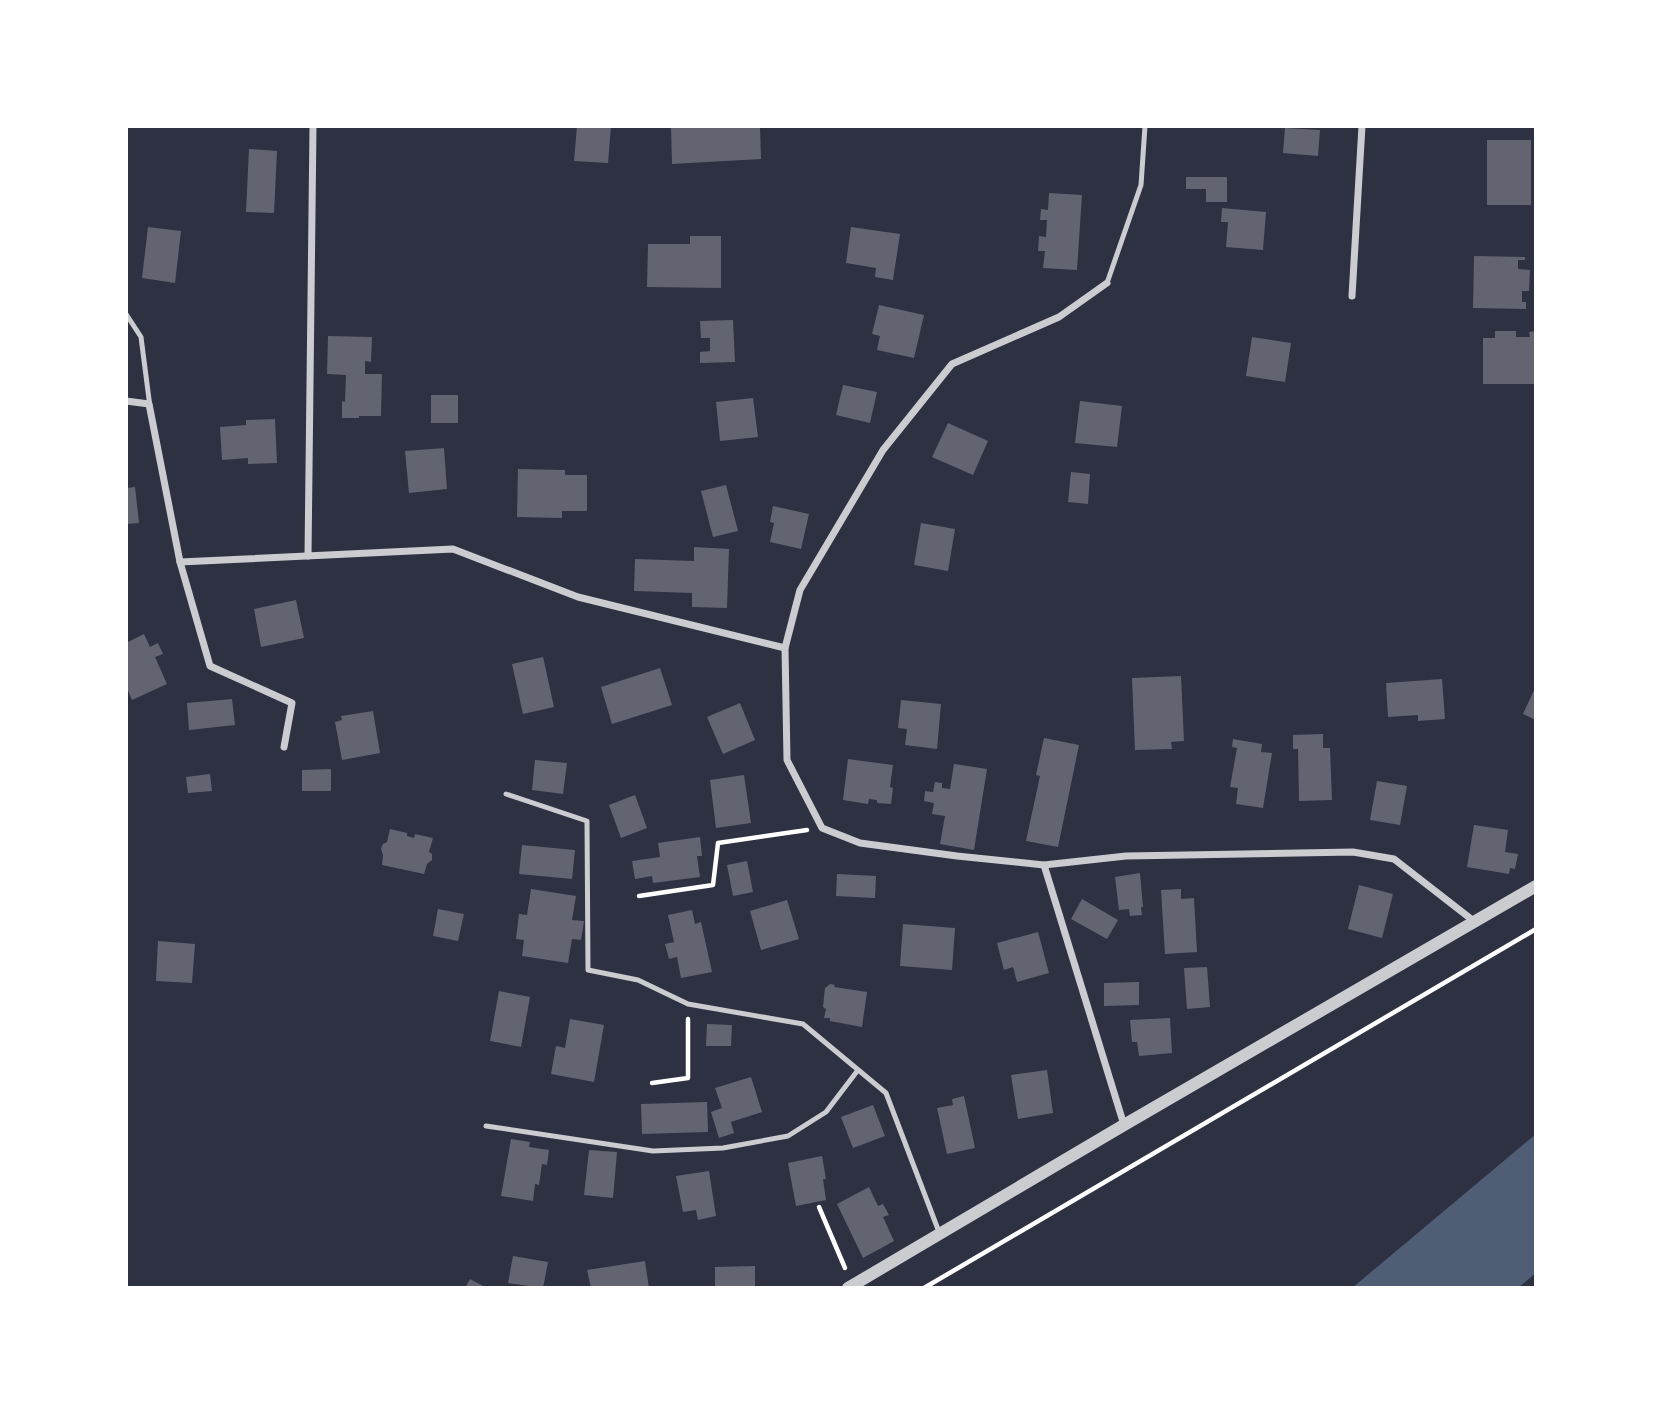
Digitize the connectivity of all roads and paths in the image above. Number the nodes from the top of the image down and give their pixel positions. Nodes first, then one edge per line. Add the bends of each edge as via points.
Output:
1 (313, 126) edge
2 (1145, 126) edge
3 (1362, 126) edge
4 (1107, 283) joint
5 (1352, 296) dead end
6 (126, 314) edge
7 (126, 401) edge
8 (150, 407) junction
9 (308, 556) junction
10 (180, 562) junction
11 (785, 648) junction
12 (284, 747) dead end
13 (506, 794) dead end
14 (822, 828) junction
15 (1044, 865) junction
16 (1536, 886) edge
17 (639, 896) dead end
18 (1475, 923) junction
19 (1536, 929) edge
20 (688, 1004) junction
21 (858, 1070) junction
22 (652, 1083) dead end
23 (1124, 1125) junction
24 (486, 1126) dead end
25 (819, 1208) dead end
26 (940, 1235) junction
27 (850, 1287) edge
28 (924, 1288) edge

1 - 9 street
2 - 4 lane via 1141,185
3 - 5 street
4 - 11 street via 1059,317 952,364 883,450 807,578
6 - 8 lane via 141,337
7 - 8 street
8 - 10 street
9 - 10 street
9 - 11 street via 453,549 578,597
10 - 12 street via 210,666 292,703
11 - 14 street via 787,760
13 - 20 lane via 587,821 588,970 638,980
14 - 15 street via 860,843
14 - 17 path via 718,843 713,885
15 - 18 street via 1126,856 1353,852 1394,859
15 - 23 street
16 - 18 street
18 - 23 street
19 - 28 path
20 - 21 lane via 803,1024
20 - 22 path via 688,1078
21 - 24 lane via 826,1112 788,1136 723,1148 653,1151
21 - 26 lane via 886,1093
23 - 26 street
25 - 27 path
26 - 27 street

